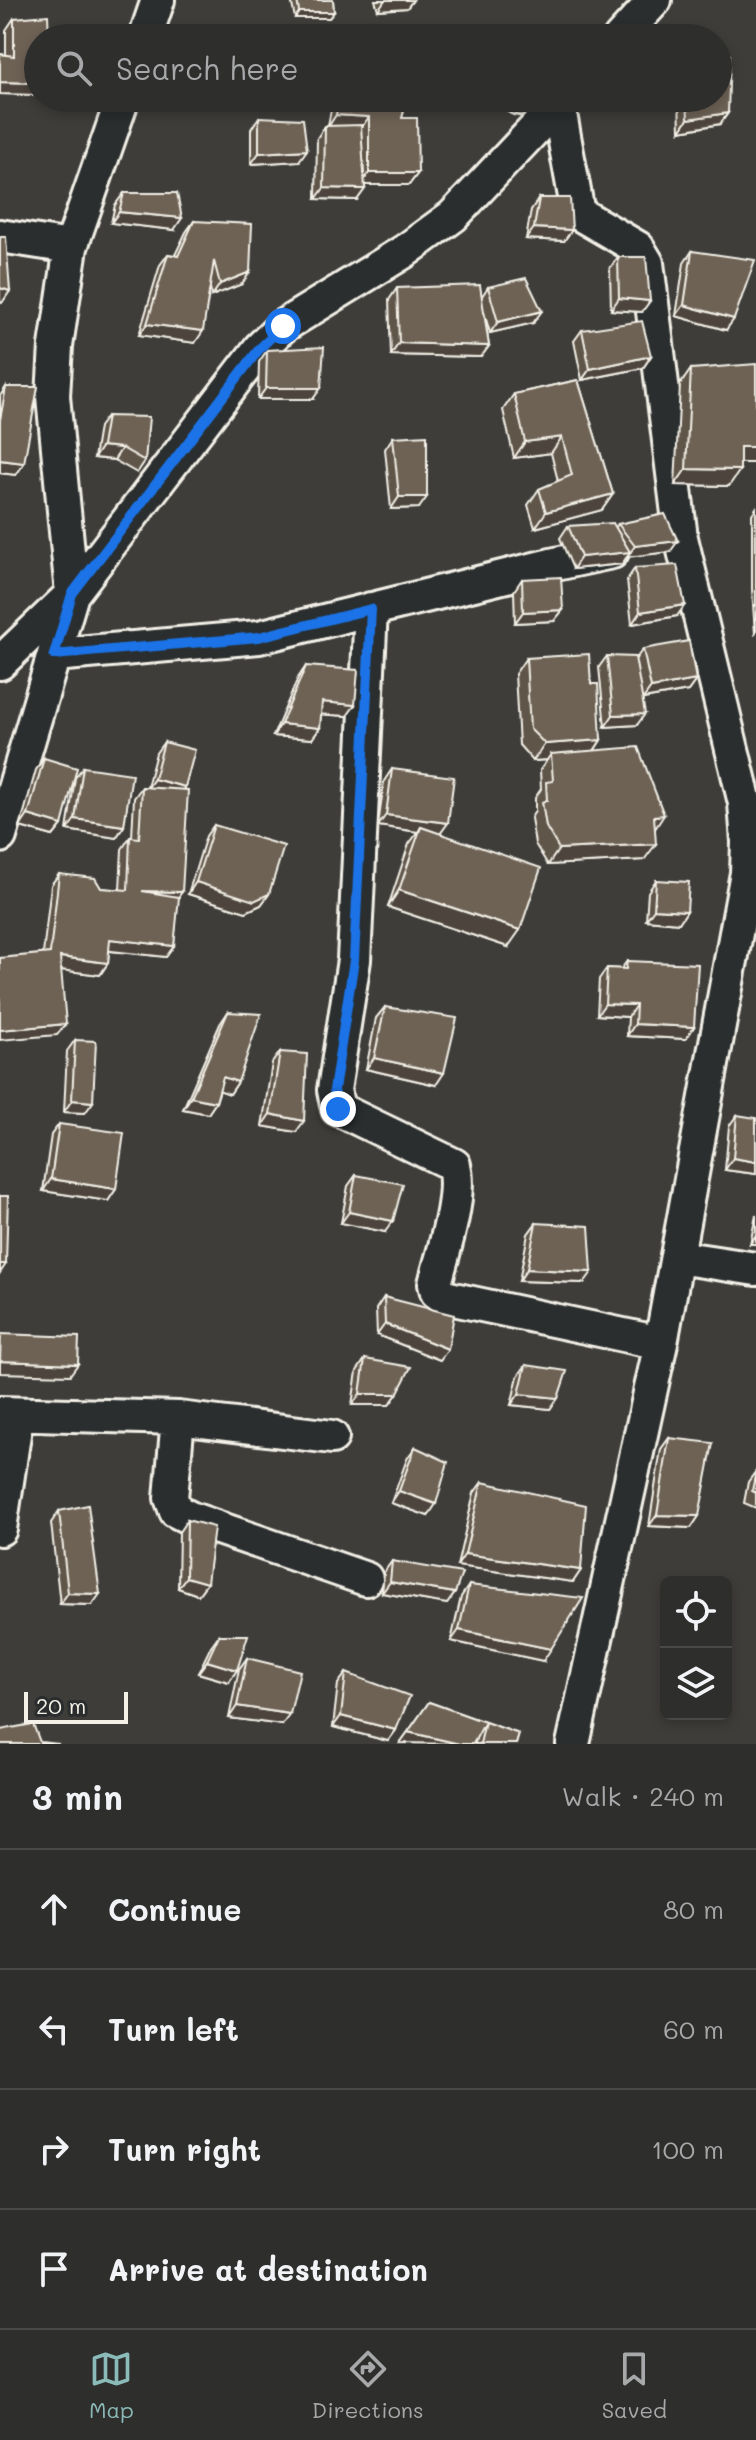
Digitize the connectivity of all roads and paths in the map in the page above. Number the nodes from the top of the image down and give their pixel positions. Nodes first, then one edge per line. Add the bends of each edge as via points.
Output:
1 (158, 0) edge
2 (655, 0) edge
3 (150, 24) edge
4 (633, 24) edge
5 (118, 112) edge
6 (551, 112) edge
7 (563, 112) edge
8 (0, 236) edge
9 (71, 247) junction
10 (657, 543) junction
11 (72, 594) junction
12 (371, 609) junction
13 (54, 655) junction
14 (0, 663) edge
15 (0, 836) edge
16 (677, 1257) junction
17 (756, 1269) edge
18 (661, 1343) junction
19 (8, 1414) edge
20 (178, 1418) junction
21 (332, 1437) dead end
22 (0, 1529) edge
23 (366, 1579) dead end
24 (573, 1744) edge

1 - 3 street
2 - 4 street
5 - 9 street
6 - 11 street via 453,216 283,326 260,348
7 - 10 street via 578,213 638,248 647,263
8 - 9 street
9 - 11 street via 53,396
10 - 12 street
10 - 16 street via 745,803 748,842 747,873
11 - 13 street
11 - 14 street
12 - 13 street via 259,637
12 - 18 street via 354,960 334,1090 338,1109 454,1165 455,1196 437,1292
13 - 15 street
16 - 17 street
16 - 18 street
18 - 24 street
19 - 20 street
19 - 22 street
20 - 21 street
20 - 23 street via 171,1498 176,1511

